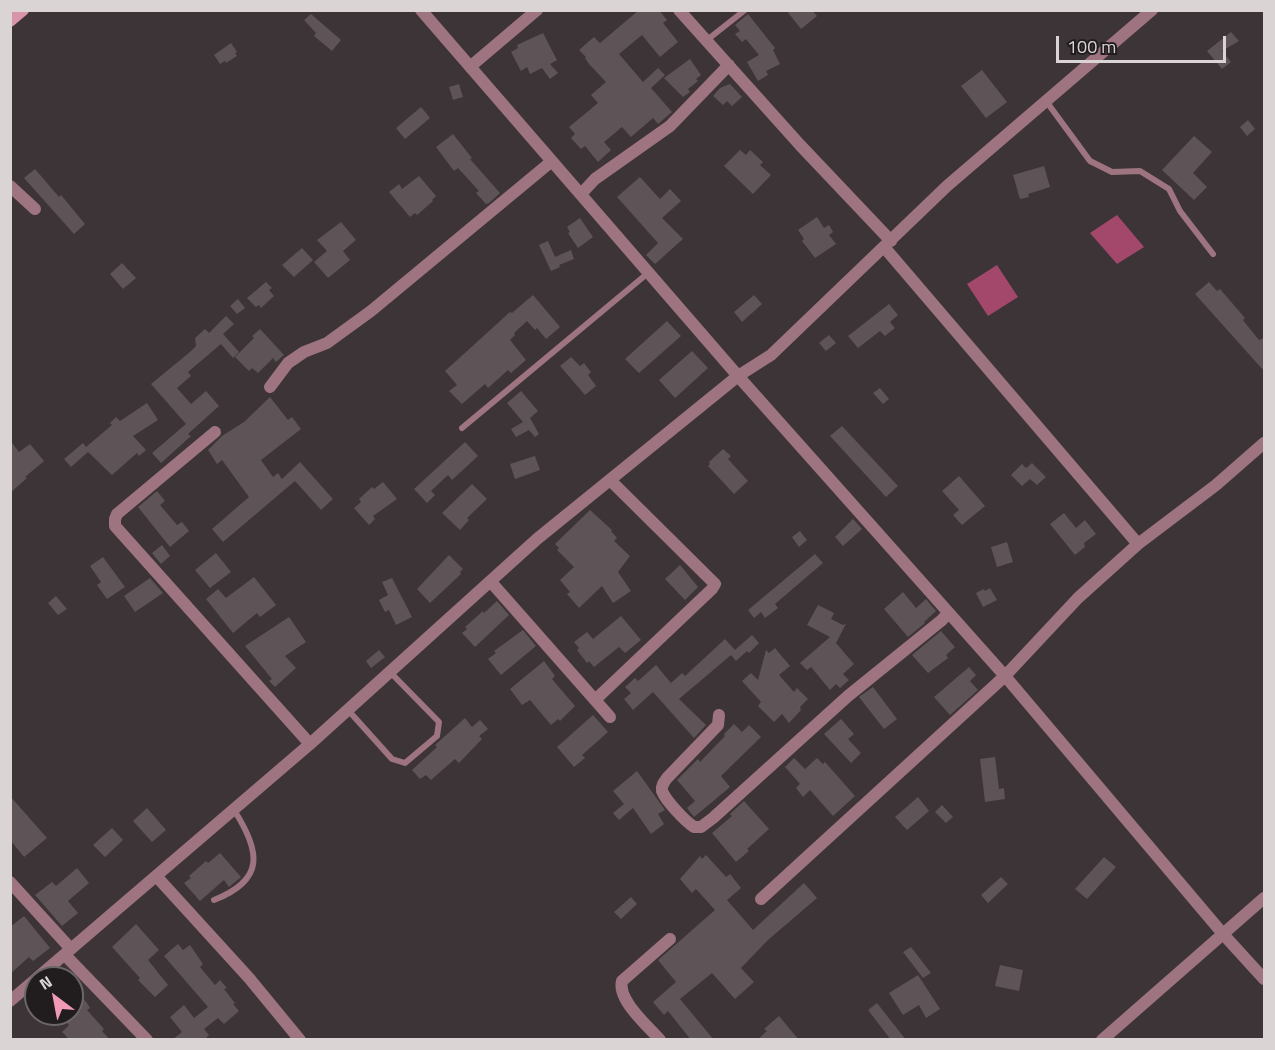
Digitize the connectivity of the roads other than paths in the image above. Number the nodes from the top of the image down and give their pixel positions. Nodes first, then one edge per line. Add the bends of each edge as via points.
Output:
1 (23, 10) edge
2 (421, 10) edge
3 (537, 10) edge
4 (679, 10) edge
5 (745, 10) edge
6 (1152, 10) edge
7 (10, 21) edge
8 (708, 40) junction
9 (729, 65) junction
10 (471, 66) junction
11 (1046, 102) junction
12 (552, 161) junction
13 (10, 186) edge
14 (581, 194) junction
15 (35, 209) dead end
16 (887, 244) junction
17 (1213, 254) dead end
18 (648, 273) junction
19 (738, 376) junction
20 (270, 387) dead end
21 (462, 428) dead end
22 (214, 432) dead end
23 (1264, 443) edge
24 (609, 480) junction
25 (1138, 544) junction
26 (491, 582) junction
27 (948, 613) junction
28 (390, 672) junction
29 (1005, 676) junction
30 (595, 700) junction
31 (348, 710) junction
32 (719, 715) dead end
33 (610, 717) dead end
34 (310, 744) junction
35 (234, 810) junction
36 (157, 877) junction
37 (10, 882) edge
38 (1264, 898) edge
39 (761, 899) dead end
40 (214, 900) dead end
41 (1223, 934) junction
42 (670, 939) dead end
43 (68, 952) junction
44 (51, 966) edge
45 (1264, 979) edge
46 (24, 988) edge
47 (12, 997) edge
48 (147, 1040) edge
49 (300, 1040) edge
50 (660, 1040) edge
51 (1102, 1040) edge

1 - 7 street
2 - 10 street
3 - 10 street
4 - 8 street
5 - 8 lane
6 - 11 street
8 - 9 street
9 - 14 street via 670,126 602,174
9 - 16 street
10 - 12 street
11 - 16 street via 946,186
11 - 17 lane via 1090,161 1112,172 1140,171 1169,189 1180,211
12 - 14 street
12 - 20 street via 370,311 327,343 288,363
13 - 15 street
14 - 18 street
16 - 19 street via 771,355
16 - 25 street
18 - 19 street
18 - 21 lane
19 - 24 street
19 - 27 street
22 - 34 street via 117,514 115,526
23 - 25 street
24 - 26 street
24 - 30 street via 715,584
25 - 29 street via 1078,598
26 - 28 street
26 - 30 street
27 - 29 street
27 - 32 street via 848,696 713,818 694,827 662,792 662,785 718,724
28 - 31 street
28 - 31 lane via 439,722 437,736 405,763 393,759
29 - 39 street
29 - 41 street
30 - 33 street
31 - 34 street
34 - 35 street
35 - 36 street
35 - 40 lane via 251,843 252,871 232,893
36 - 43 street
36 - 49 street
37 - 43 street
38 - 41 street
41 - 45 street
41 - 51 street
42 - 50 street via 620,987 624,998
43 - 44 street
43 - 48 street
46 - 47 street

